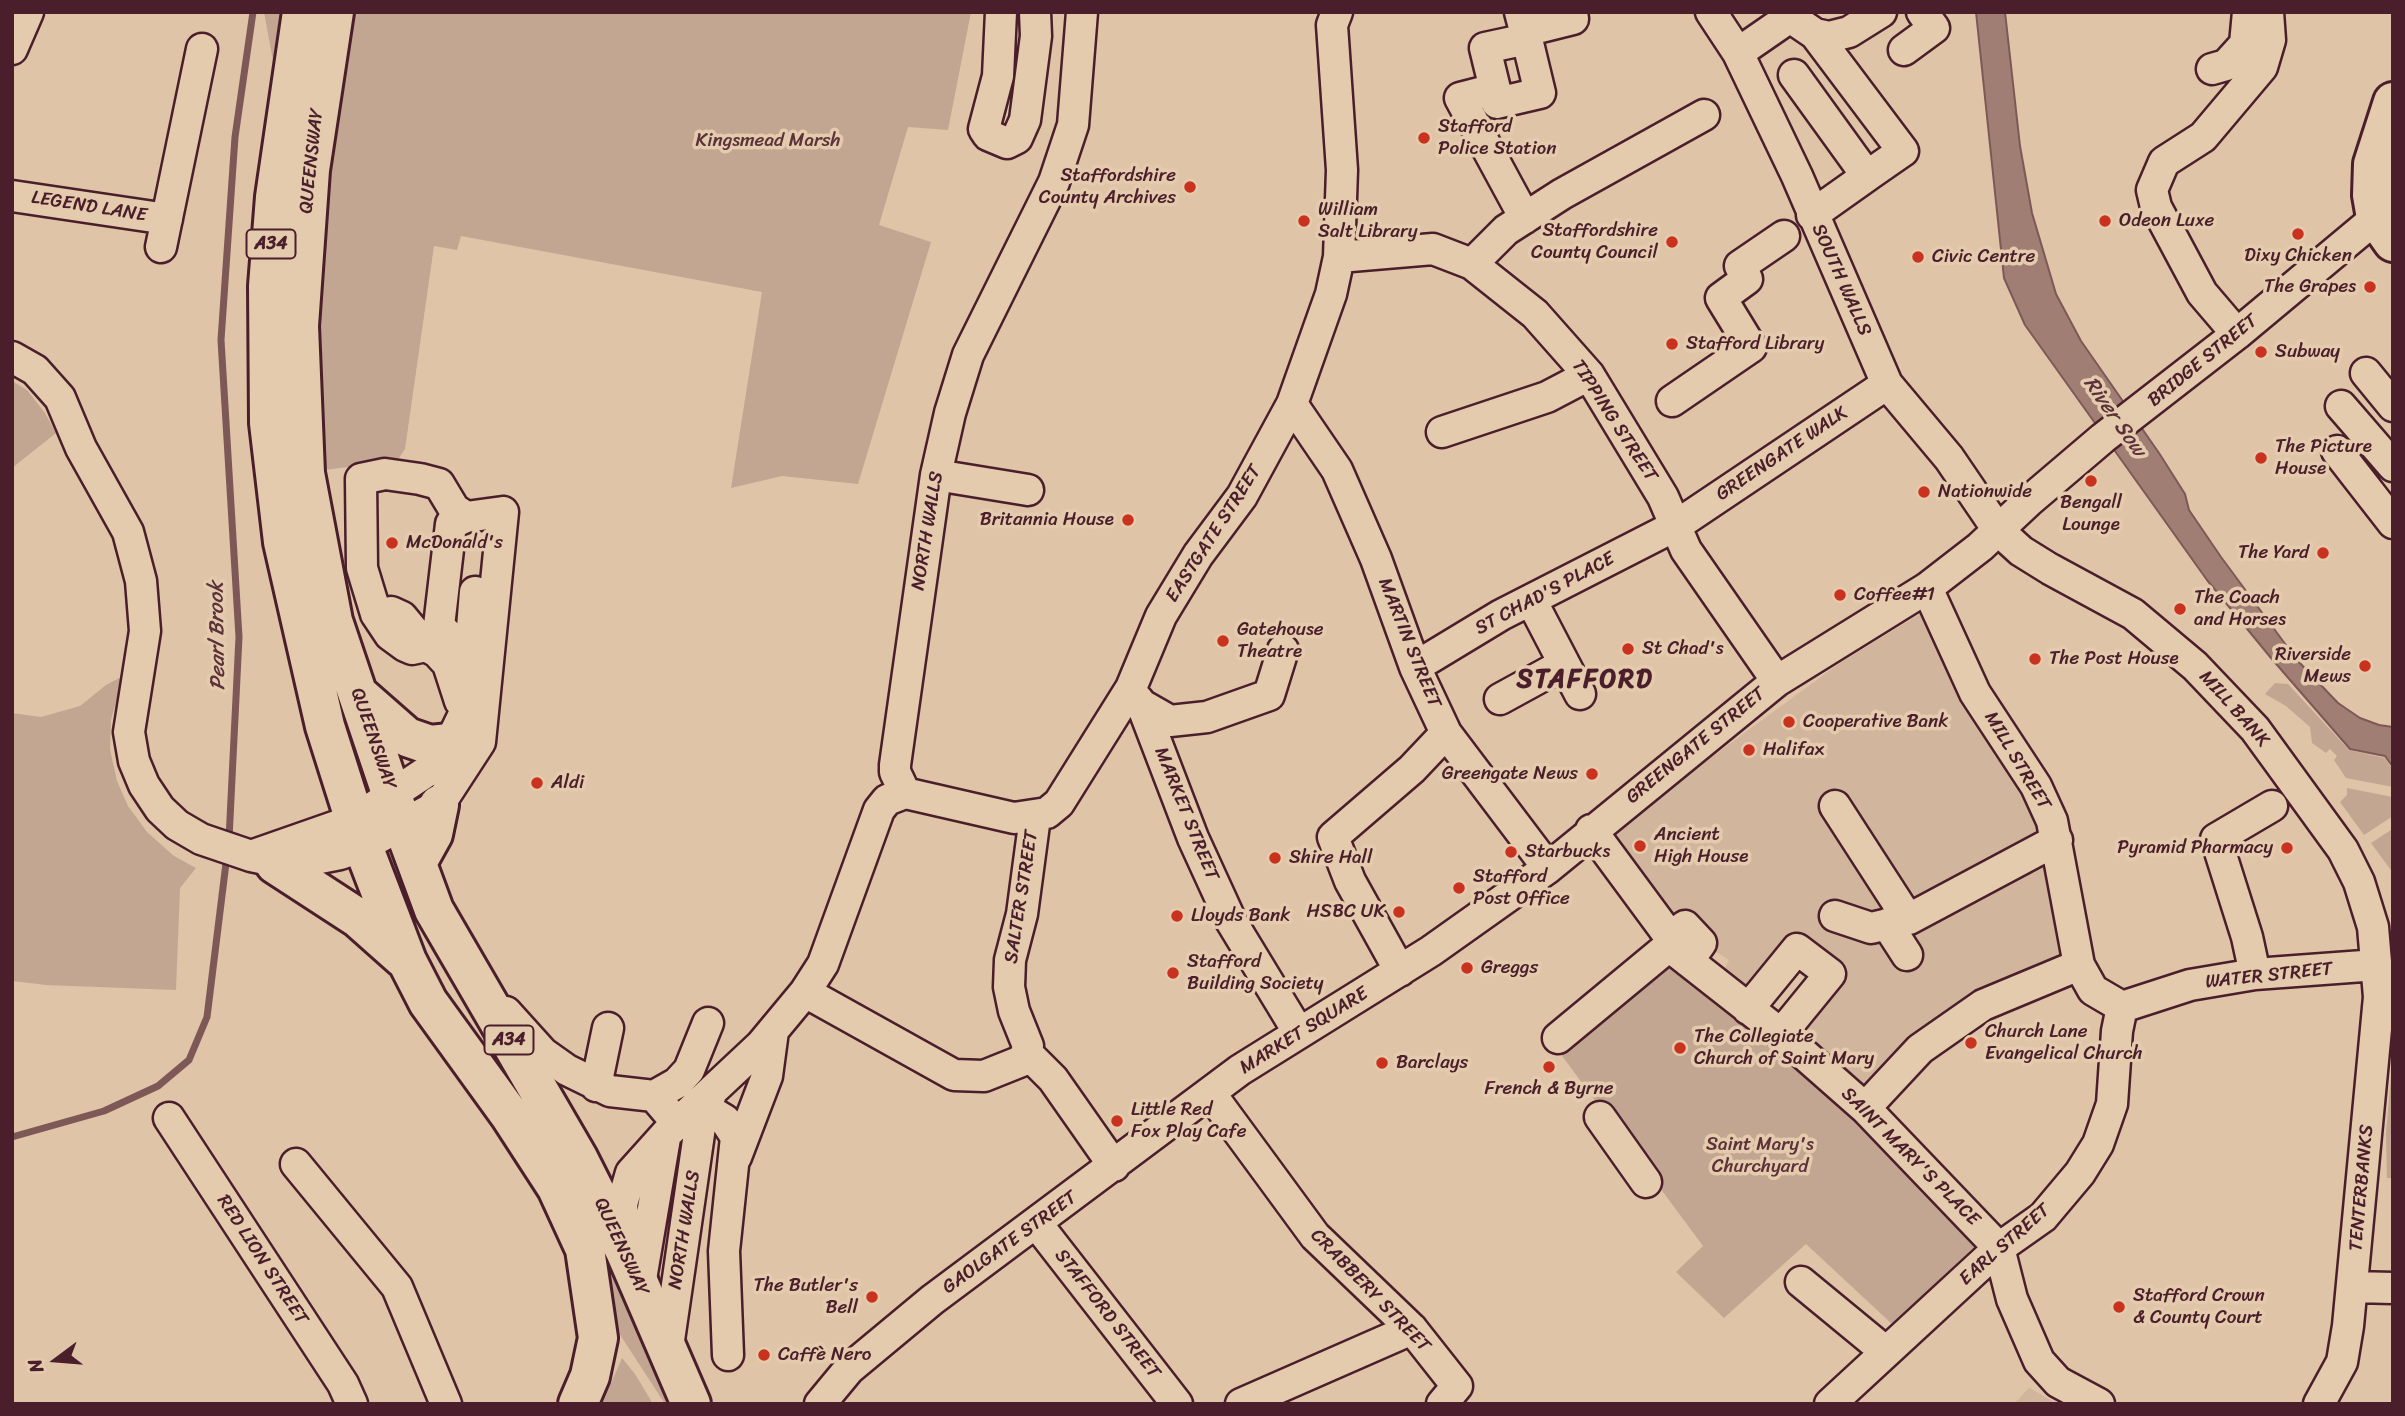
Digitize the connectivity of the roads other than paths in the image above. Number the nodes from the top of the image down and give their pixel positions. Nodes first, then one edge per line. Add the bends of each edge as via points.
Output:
1 (27, 12) edge
2 (302, 12) edge
3 (334, 12) edge
4 (1001, 12) edge
5 (1035, 12) edge
6 (1082, 12) edge
7 (1337, 12) edge
8 (1572, 12) edge
9 (1711, 12) edge
10 (1881, 12) edge
11 (1922, 12) edge
12 (2233, 12) edge
13 (2248, 12) edge
14 (2268, 12) edge
15 (1792, 15) edge
16 (1515, 22) edge
17 (1815, 34) junction
18 (202, 49) dead end
19 (12, 50) edge
20 (1904, 50) dead end
21 (1738, 52) junction
22 (1794, 75) dead end
23 (1494, 89) junction
24 (2393, 102) edge
25 (1704, 115) dead end
26 (1867, 176) junction
27 (12, 195) edge
28 (1812, 215) junction
29 (1525, 218) junction
30 (2385, 230) edge
31 (1784, 236) dead end
32 (1339, 257) junction
33 (1472, 264) junction
34 (2236, 334) junction
35 (12, 357) edge
36 (2366, 373) dead end
37 (1589, 375) junction
38 (1887, 384) junction
39 (1671, 401) dead end
40 (1292, 404) junction
41 (2393, 406) edge
42 (2341, 407) dead end
43 (1442, 432) dead end
44 (2337, 451) dead end
45 (2393, 466) edge
46 (936, 475) junction
47 (289, 476) junction
48 (1028, 490) dead end
49 (503, 512) junction
50 (466, 517) junction
51 (2393, 523) edge
52 (1676, 525) junction
53 (1998, 530) junction
54 (1927, 588) junction
55 (1531, 600) junction
56 (493, 602) junction
57 (479, 643) junction
58 (1283, 650) dead end
59 (1564, 664) junction
60 (1415, 667) junction
61 (486, 676) junction
62 (1777, 681) junction
63 (357, 693) junction
64 (1580, 694) dead end
65 (1136, 697) junction
66 (1500, 699) dead end
67 (457, 728) junction
68 (1446, 733) junction
69 (905, 793) junction
70 (439, 805) junction
71 (1835, 806) dead end
72 (2272, 806) dead end
73 (397, 810) junction
74 (1035, 817) junction
75 (1591, 830) junction
76 (358, 833) junction
77 (2057, 841) junction
78 (263, 860) junction
79 (418, 861) junction
80 (1548, 868) junction
81 (1835, 916) dead end
82 (1897, 921) junction
83 (2383, 923) edge
84 (1676, 948) junction
85 (1908, 955) dead end
86 (407, 961) junction
87 (2079, 965) junction
88 (2377, 965) junction
89 (466, 967) junction
90 (1400, 971) junction
91 (2255, 974) junction
92 (805, 992) junction
93 (2122, 1007) junction
94 (1748, 1009) junction
95 (708, 1023) dead end
96 (608, 1028) dead end
97 (773, 1031) junction
98 (1299, 1033) junction
99 (1781, 1034) junction
100 (1558, 1038) dead end
101 (1028, 1054) junction
102 (596, 1086) junction
103 (1210, 1093) junction
104 (654, 1096) junction
105 (1865, 1108) junction
106 (689, 1116) junction
107 (1600, 1117) dead end
108 (169, 1118) dead end
109 (735, 1159) junction
110 (296, 1164) dead end
111 (1114, 1166) junction
112 (1646, 1182) dead end
113 (1037, 1224) junction
114 (1999, 1248) junction
115 (625, 1251) junction
116 (1801, 1282) dead end
117 (640, 1285) junction
118 (2353, 1287) junction
119 (2393, 1288) edge
120 (1412, 1329) junction
121 (668, 1347) junction
122 (1886, 1352) junction
123 (728, 1355) dead end
124 (1449, 1395) edge
125 (352, 1404) edge
126 (446, 1404) edge
127 (578, 1404) edge
128 (691, 1404) edge
129 (820, 1404) edge
130 (1177, 1404) edge
131 (1241, 1404) edge
132 (1830, 1404) edge
133 (2098, 1404) edge
134 (2319, 1404) edge

1 - 19 street
2 - 47 highway, QUEENSWAY / A34 via 281,148 268,286 269,409
3 - 47 highway, QUEENSWAY / A34 via 302,258
4 - 5 street via 998,76 984,129 1007,143 1017,138 1025,120
6 - 46 street, NORTH WALLS via 1073,125 1054,182 968,355
7 - 32 street, EASTGATE STREET via 1332,25 1342,170
8 - 16 street via 1573,19
9 - 21 street, SOUTH WALLS
10 - 17 street via 1849,32 1829,37
11 - 20 street via 1934,28
12 - 13 street via 2231,36 2211,59 2226,65 2245,44
14 - 34 street via 2270,40 2262,67 2203,137 2164,162 2152,190 2156,207 2202,293
15 - 17 street
15 - 21 street
16 - 23 street via 1485,48
16 - 23 street via 1540,93 1497,103
17 - 26 street via 1903,151
18 - 27 street, LEGEND LANE via 164,233
21 - 28 street, SOUTH WALLS
22 - 26 street
23 - 29 street via 1460,98
24 - 30 highway via 2373,164 2372,195
25 - 29 street
26 - 28 street
28 - 38 street, SOUTH WALLS
29 - 33 street
30 - 34 street, BRIDGE STREET
31 - 39 street via 1740,267 1747,279 1721,298 1751,347
32 - 33 street, TIPPING STREET via 1433,249
32 - 40 street, EASTGATE STREET via 1331,294
33 - 37 street, TIPPING STREET via 1535,314
34 - 53 street, BRIDGE STREET via 2103,438
35 - 78 street via 35,370 60,398 81,448 128,532 144,604 145,631 129,732 144,785 160,809 201,839
36 - 41 street
37 - 43 street via 1547,397
37 - 52 street, TIPPING STREET
38 - 52 street, GREENGATE WALK
38 - 53 street, SOUTH WALLS via 1948,458
40 - 60 street, MARTIN STREET via 1336,470 1376,559
40 - 65 street, EASTGATE STREET via 1242,496 1161,616
42 - 45 street
44 - 51 street
46 - 48 street
46 - 69 street, NORTH WALLS via 895,765
47 - 63 highway, QUEENSWAY / A34
47 - 76 highway, QUEENSWAY / A34 via 283,542 325,726
49 - 50 street
49 - 56 street
49 - 57 street via 481,541
50 - 57 street via 451,524 439,626 454,641
50 - 67 street via 454,509 439,484 385,474 361,479 362,568 376,614 391,612 402,617 448,664
52 - 55 street, ST CHAD'S PLACE
52 - 62 street, TIPPING STREET via 1686,550
53 - 54 street, GREENGATE STREET
53 - 83 street, MILL BANK via 2021,551 2133,614 2195,666 2255,729 2343,850
54 - 62 street, GREENGATE STREET
54 - 77 street, MILL STREET via 1975,693 2036,786
55 - 59 street
55 - 60 street, ST CHAD'S PLACE
56 - 57 street
56 - 61 street via 511,636
57 - 61 street
57 - 67 street
58 - 65 street via 1269,695 1207,717 1170,721
59 - 64 street
59 - 66 street
60 - 68 street, MARTIN STREET
61 - 70 street via 480,742
62 - 75 street, GREENGATE STREET
63 - 67 highway via 407,737 430,745
63 - 73 highway, QUEENSWAY / A34
65 - 74 street, SALTER STREET via 1059,803
65 - 98 street, MARKET STREET via 1231,921
67 - 73 street
68 - 80 street, MARTIN STREET
68 - 90 street via 1333,837 1350,881
69 - 74 street via 1014,818
69 - 92 street via 887,800 879,810 823,964
70 - 73 street
70 - 79 highway via 433,834
71 - 82 street
72 - 91 street via 2216,839
73 - 76 street
73 - 79 highway, QUEENSWAY / A34
74 - 101 street, SALTER STREET via 1009,987
75 - 80 street, GREENGATE STREET
75 - 84 street, SAINT MARY'S PLACE
76 - 78 street via 309,862
76 - 86 highway, QUEENSWAY / A34
77 - 82 street
77 - 87 street, MILL STREET
78 - 86 highway via 358,918
79 - 89 highway, QUEENSWAY / A34 via 434,910
80 - 90 street, GREENGATE STREET
81 - 82 street via 1871,928
82 - 85 street
83 - 88 street, MILL BANK
84 - 94 street, SAINT MARY'S PLACE
84 - 100 street
86 - 127 highway, QUEENSWAY / A34 via 428,1002 556,1188 585,1249 598,1338
87 - 93 street, MILL STREET via 2093,990
87 - 105 street via 1983,1006 1920,1049
88 - 91 street, WATER STREET
88 - 118 street, TENTERBANKS via 2379,997
89 - 102 street via 543,1053
89 - 115 highway, QUEENSWAY / A34 via 578,1158
90 - 98 street, MARKET SQUARE
91 - 93 street, WATER STREET via 2190,985
92 - 97 street
92 - 101 street via 954,1075 998,1073
93 - 114 street, EARL STREET via 2112,1104 2098,1144 2043,1217
94 - 99 street, SAINT MARY'S PLACE
94 - 99 street via 1797,950 1830,974
95 - 104 street via 689,1070
96 - 102 street
97 - 106 street
97 - 109 street, NORTH WALLS via 767,1076
98 - 103 street, MARKET SQUARE
99 - 105 street, SAINT MARY'S PLACE
101 - 111 street, SALTER STREET via 1054,1079
102 - 104 street
103 - 111 street, GAOLGATE STREET
103 - 120 street, CRABBERY STREET via 1315,1236
104 - 106 street
105 - 114 street, SAINT MARY'S PLACE
106 - 109 street, NORTH WALLS via 715,1114 725,1120 736,1137
106 - 115 street via 631,1173 622,1204
106 - 117 street, NORTH WALLS via 661,1150
106 - 121 street, NORTH WALLS
107 - 112 street
108 - 125 street, RED LION STREET
109 - 123 street, NORTH WALLS via 718,1312
110 - 126 street via 397,1287
111 - 113 street, GAOLGATE STREET
113 - 129 street, GAOLGATE STREET via 922,1308 849,1369
113 - 130 street, STAFFORD STREET
114 - 122 street, EARL STREET
114 - 133 street via 2012,1300 2039,1361 2058,1382
115 - 117 highway, QUEENSWAY / A34
116 - 122 street
117 - 121 highway, QUEENSWAY / A34
118 - 119 street
118 - 134 street, TENTERBANKS via 2342,1362
120 - 124 street, CRABBERY STREET
120 - 131 street
121 - 128 highway, QUEENSWAY / A34
122 - 132 street, EARL STREET

